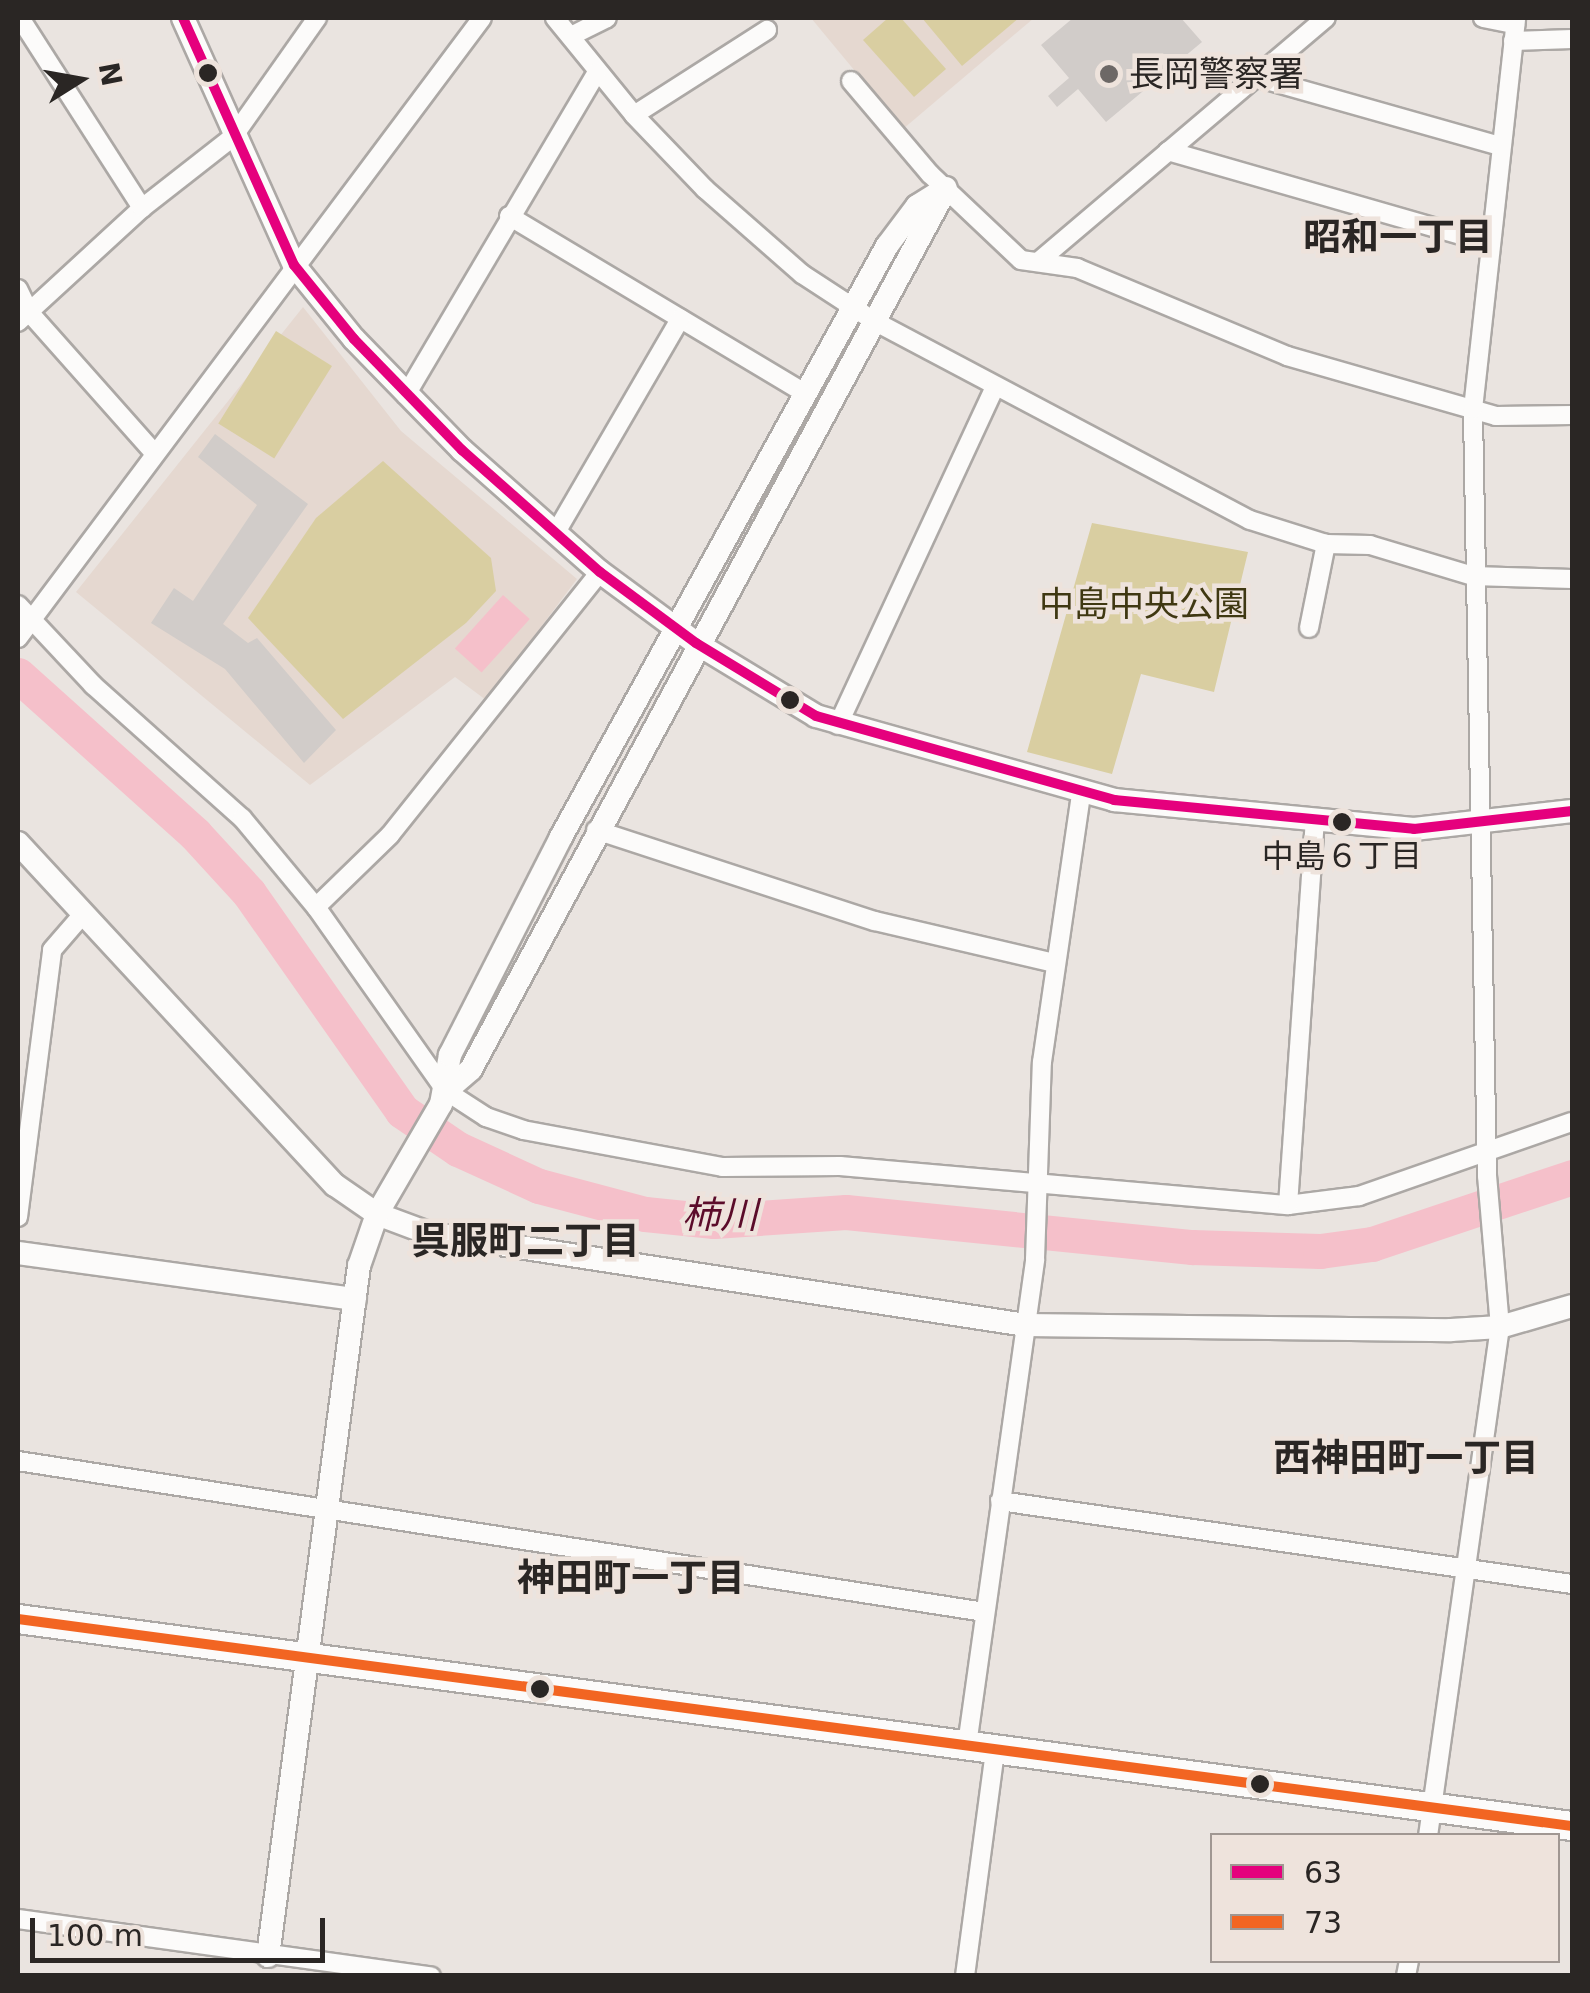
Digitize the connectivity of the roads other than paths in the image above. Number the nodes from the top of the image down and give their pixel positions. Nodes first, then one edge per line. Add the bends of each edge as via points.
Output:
1 (20, 18) edge
2 (183, 18) edge
3 (317, 18) edge
4 (482, 18) edge
5 (556, 18) edge
6 (607, 18) edge
7 (1326, 18) edge
8 (1483, 18) edge
9 (1515, 27) edge
10 (766, 30) dead end
11 (571, 36) junction
12 (1572, 39) edge
13 (597, 72) junction
14 (1256, 76) junction
15 (851, 81) dead end
16 (634, 115) junction
17 (234, 137) junction
18 (1500, 146) junction
19 (1168, 150) junction
20 (946, 188) junction
21 (142, 208) junction
22 (508, 216) junction
23 (1488, 243) junction
24 (1040, 260) junction
25 (294, 265) junction
26 (18, 289) edge
27 (853, 307) junction
28 (23, 317) edge
29 (680, 319) junction
30 (874, 322) junction
31 (994, 387) junction
32 (807, 394) junction
33 (406, 395) junction
34 (1473, 408) junction
35 (1572, 415) edge
36 (154, 453) junction
37 (555, 534) junction
38 (1326, 544) junction
39 (600, 572) junction
40 (1473, 576) junction
41 (1572, 579) edge
42 (18, 604) edge
43 (30, 621) junction
44 (1309, 628) dead end
45 (687, 637) junction
46 (18, 638) edge
47 (838, 724) junction
48 (1081, 794) junction
49 (1572, 811) edge
50 (1315, 823) junction
51 (1482, 826) junction
52 (596, 830) junction
53 (18, 844) edge
54 (316, 906) junction
55 (84, 912) junction
56 (1054, 963) junction
57 (444, 1097) junction
58 (1572, 1122) edge
59 (1488, 1152) junction
60 (1036, 1193) junction
61 (1288, 1205) junction
62 (377, 1214) junction
63 (18, 1218) edge
64 (18, 1252) edge
65 (355, 1299) junction
66 (1572, 1306) edge
67 (1026, 1325) junction
68 (1500, 1327) junction
69 (18, 1461) edge
70 (1000, 1501) junction
71 (330, 1507) junction
72 (1468, 1570) junction
73 (1572, 1584) edge
74 (984, 1612) junction
75 (18, 1619) edge
76 (310, 1655) junction
77 (981, 1747) junction
78 (1430, 1822) edge
79 (1572, 1826) edge
80 (18, 1919) edge
81 (267, 1966) edge
82 (431, 1976) edge
83 (964, 1976) edge

1 - 21 street
2 - 17 street
3 - 17 street
4 - 25 street
5 - 11 street
6 - 11 street
7 - 14 street
8 - 9 street
9 - 12 street
9 - 18 street
10 - 16 street
11 - 13 street
13 - 16 street
13 - 22 street
14 - 18 street
14 - 19 street
15 - 20 street
16 - 27 street via 739,220
17 - 21 street
17 - 25 street
18 - 23 street
19 - 23 street
19 - 24 street
20 - 24 street via 1021,260
20 - 27 street via 899,224
20 - 30 street
21 - 28 street
22 - 29 street
22 - 33 street
23 - 34 street
24 - 34 street via 1077,268 1287,356
25 - 33 street
25 - 36 street
26 - 28 street
27 - 30 street
27 - 32 street
28 - 36 street
29 - 32 street
29 - 37 street
30 - 31 street
30 - 45 street
31 - 38 street via 1217,504
31 - 47 street
32 - 45 street
33 - 37 street
34 - 35 street via 1496,416
34 - 40 street
36 - 43 street
37 - 39 street
38 - 40 street via 1370,545
38 - 44 street
39 - 45 street
39 - 54 street via 390,835
40 - 41 street
40 - 51 street
42 - 43 street
43 - 46 street
43 - 54 street via 213,788
45 - 47 street
45 - 52 street
45 - 57 street via 458,1038
47 - 48 street
48 - 50 street
48 - 56 street
49 - 51 street
50 - 51 street
50 - 61 street
51 - 59 street
52 - 56 street via 840,911 998,955
52 - 57 street via 472,1069
53 - 55 street
54 - 57 street
55 - 62 street via 336,1185
55 - 63 street via 52,950
56 - 60 street
57 - 60 street via 486,1118 620,1152 722,1167 840,1166
57 - 62 street
58 - 59 street
59 - 61 street via 1359,1196
59 - 68 street
60 - 61 street
60 - 67 street
62 - 65 street
62 - 67 street via 428,1233
64 - 65 street
65 - 71 street
66 - 68 street
67 - 68 street
67 - 70 street
68 - 72 street
69 - 71 street
70 - 72 street
70 - 74 street
71 - 74 street via 587,1554
71 - 76 street
72 - 73 street
72 - 78 street
74 - 77 street
75 - 76 highway
76 - 77 highway
76 - 81 street
77 - 78 highway
77 - 83 street
78 - 79 highway
80 - 81 street
81 - 82 street

